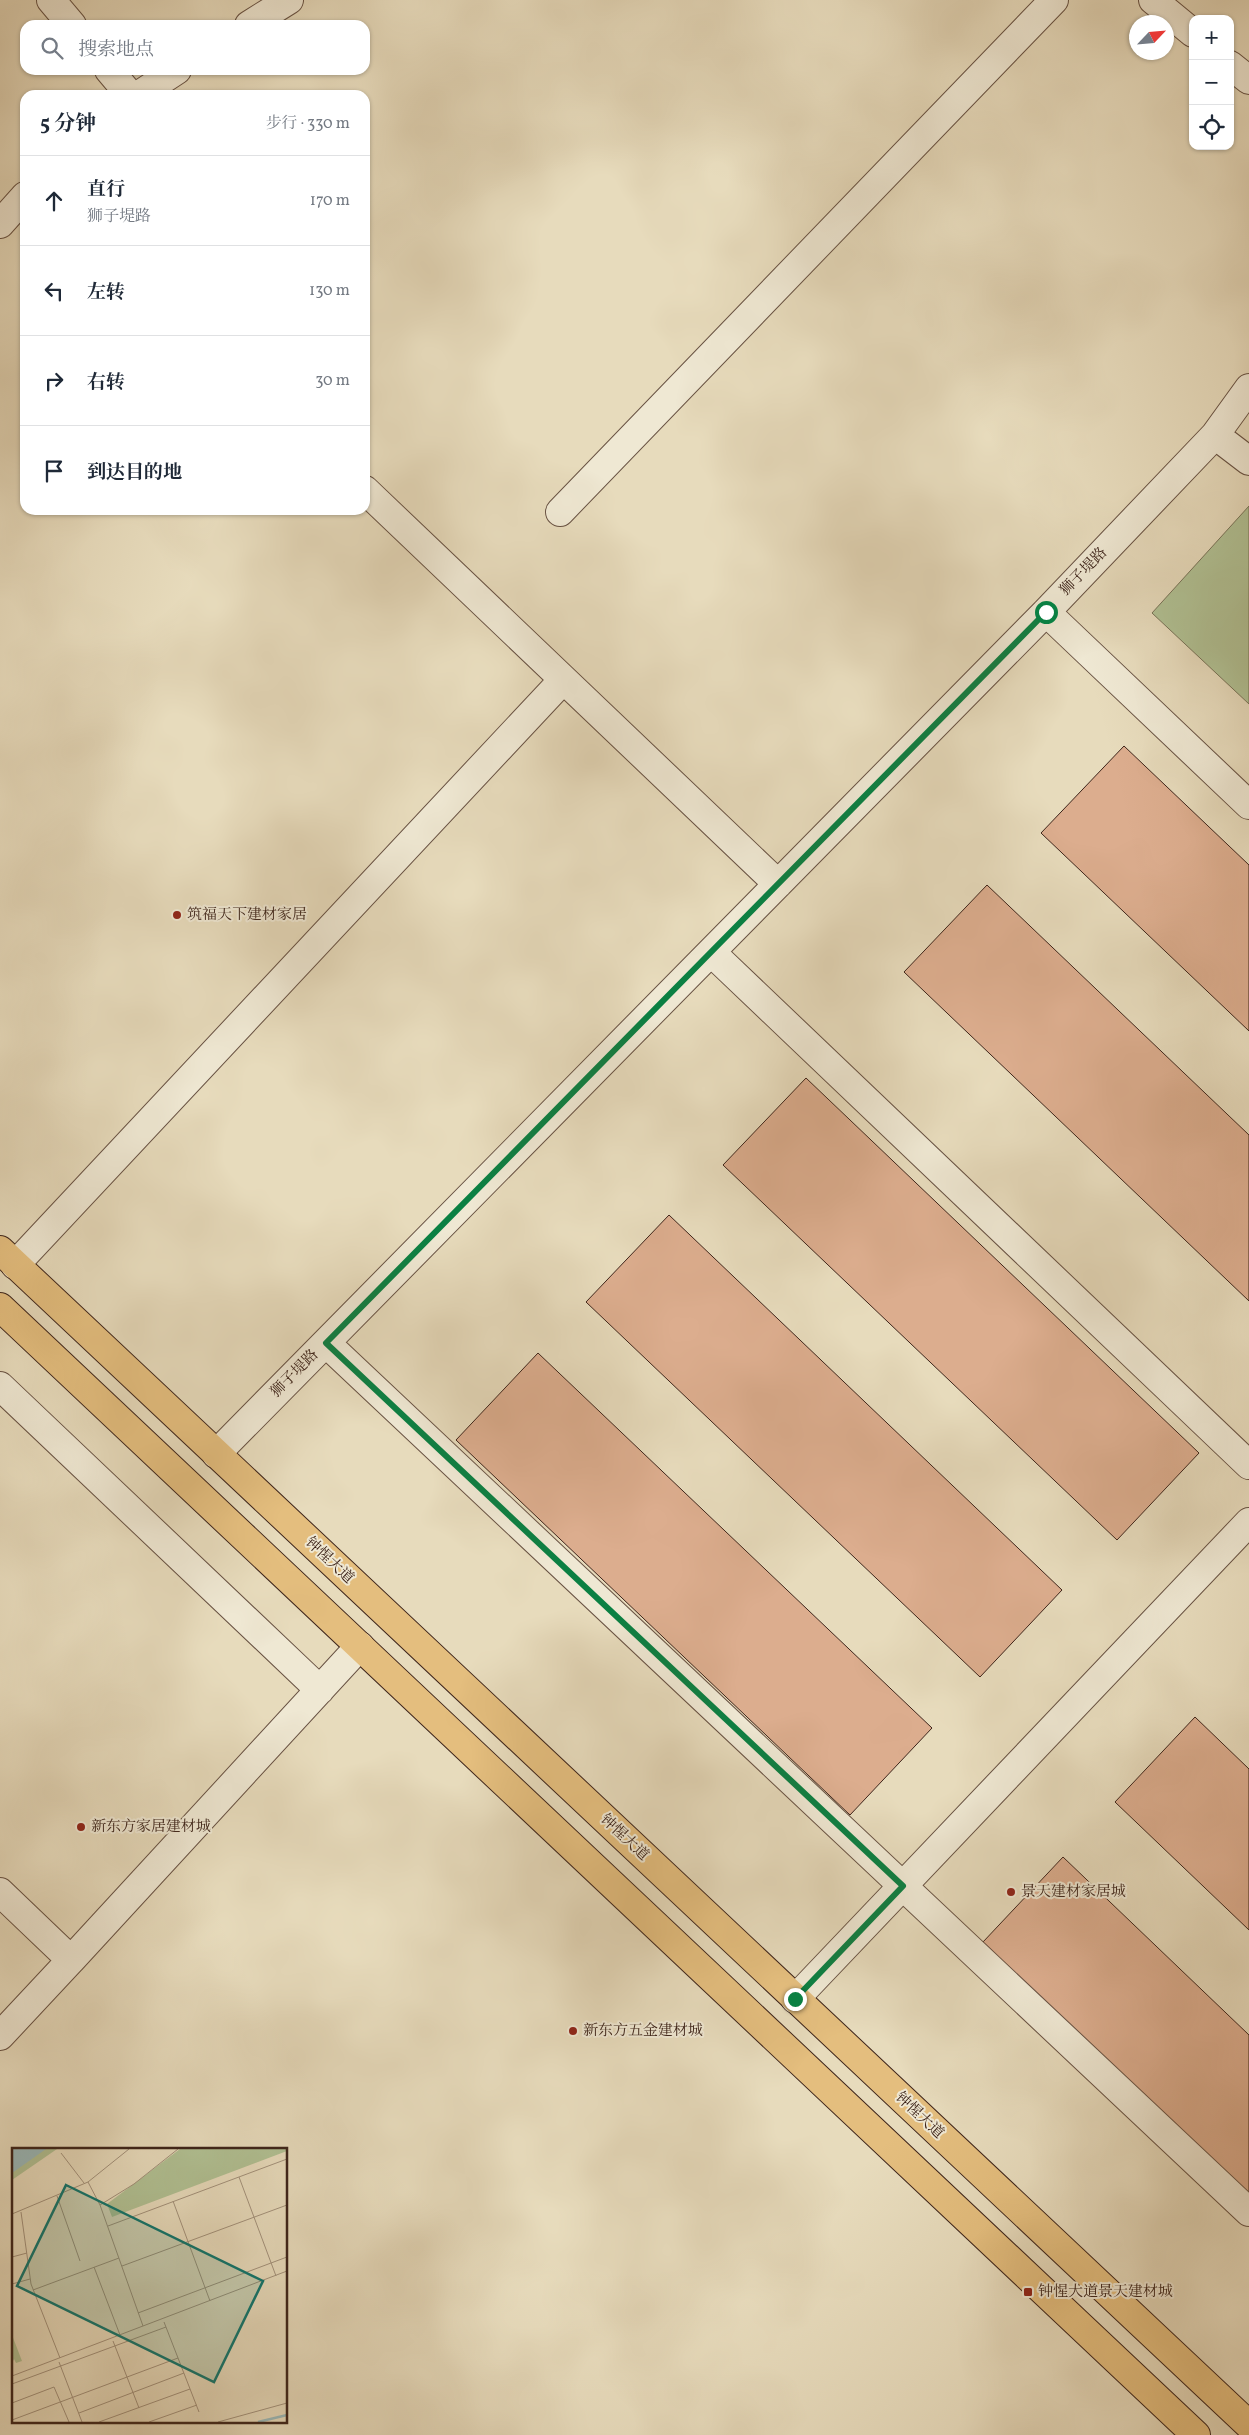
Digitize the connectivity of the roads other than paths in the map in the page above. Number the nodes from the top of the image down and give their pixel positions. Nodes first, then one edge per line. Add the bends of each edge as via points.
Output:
1 (51, 0) edge
2 (289, 0) edge
3 (1054, 0) edge
4 (1153, 0) edge
5 (68, 20) edge
6 (257, 20) edge
7 (1189, 30) edge
8 (1234, 68) edge
9 (113, 75) edge
10 (169, 75) edge
11 (1249, 80) edge
12 (126, 90) edge
13 (147, 90) edge
14 (20, 202) edge
15 (0, 224) edge
16 (1249, 388) edge
17 (1215, 435) junction
18 (1249, 461) edge
19 (370, 495) edge
20 (560, 512) dead end
21 (1046, 612) junction
22 (564, 680) junction
23 (1249, 805) edge
24 (778, 884) junction
25 (711, 952) junction
26 (8, 1258) edge
27 (0, 1307) edge
28 (326, 1343) junction
29 (0, 1386) edge
30 (216, 1454) junction
31 (1249, 1465) edge
32 (1249, 1522) edge
33 (360, 1646) junction
34 (320, 1690) junction
35 (903, 1886) junction
36 (0, 1892) edge
37 (71, 1960) junction
38 (795, 1999) junction
39 (0, 2036) edge
40 (1249, 2212) edge
41 (1249, 2426) edge
42 (1196, 2435) edge

1 - 5 street
2 - 6 street
3 - 20 street
4 - 7 street
8 - 11 street
9 - 12 street
10 - 13 street
14 - 15 street
16 - 17 street, 狮子堤路
17 - 18 street
17 - 21 street, 狮子堤路
19 - 22 street
21 - 23 street
21 - 24 street, 狮子堤路
22 - 24 street
22 - 26 street
24 - 25 street, 狮子堤路
25 - 28 street, 狮子堤路
25 - 31 street
26 - 30 main road, 钟惺大道
27 - 33 main road
28 - 30 street, 狮子堤路
28 - 35 street
29 - 34 street
30 - 38 main road, 钟惺大道
32 - 35 street
33 - 34 street
33 - 42 main road
34 - 37 street
35 - 38 street
35 - 40 street
36 - 37 street
37 - 39 street
38 - 41 main road, 钟惺大道

